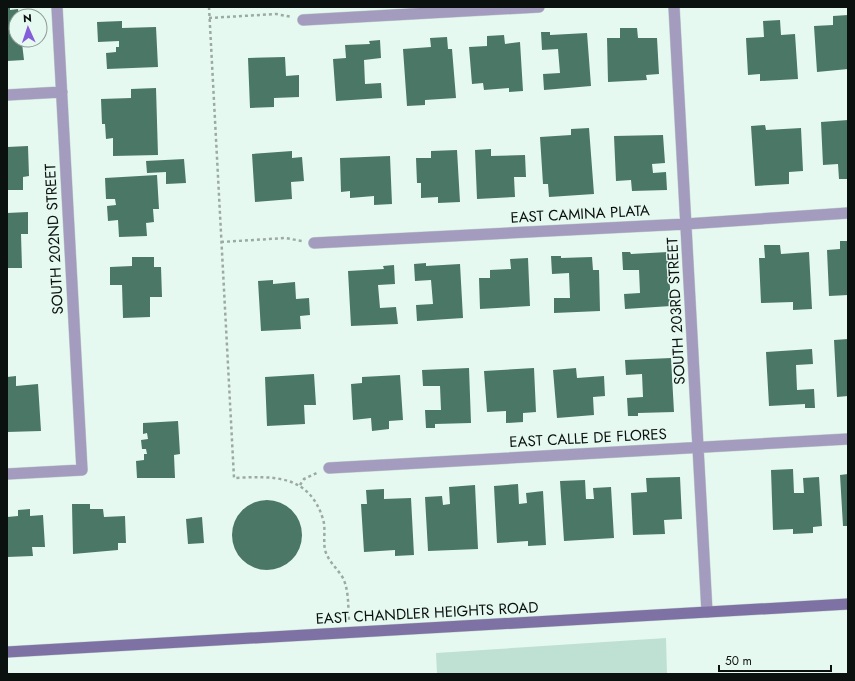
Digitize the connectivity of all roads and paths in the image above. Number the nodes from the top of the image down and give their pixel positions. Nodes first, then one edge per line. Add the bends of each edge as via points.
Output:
1 (57, 7) edge
2 (209, 7) edge
3 (539, 7) edge
4 (674, 7) edge
5 (209, 18) junction
6 (303, 20) joint
7 (62, 92) junction
8 (7, 95) edge
9 (848, 213) edge
10 (686, 224) junction
11 (221, 242) junction
12 (314, 243) joint
13 (848, 439) edge
14 (698, 447) junction
15 (329, 468) joint
16 (7, 474) edge
17 (300, 485) junction
18 (848, 604) edge
19 (708, 612) junction
20 (350, 632) junction
21 (7, 652) edge

1 - 7 street, SOUTH 202ND STREET
2 - 5 path
3 - 6 street
4 - 10 street, SOUTH 203RD STREET
5 - 6 path via 276,14
5 - 11 path
7 - 8 street
7 - 16 street, SOUTH 202ND STREET via 82,470
9 - 10 street, EAST CAMINA PLATA
10 - 12 street, EAST CAMINA PLATA
10 - 14 street, SOUTH 203RD STREET
11 - 12 path via 285,238
11 - 17 path via 234,478 266,476 282,478
13 - 14 street, EAST CALLE DE FLORES
14 - 15 street, EAST CALLE DE FLORES
14 - 19 street, SOUTH 203RD STREET
15 - 17 path via 304,479
17 - 20 path via 318,506 323,521 326,550 331,563 343,578
18 - 19 main road, EAST CHANDLER HEIGHTS ROAD
19 - 20 main road, EAST CHANDLER HEIGHTS ROAD
20 - 21 main road, EAST CHANDLER HEIGHTS ROAD

